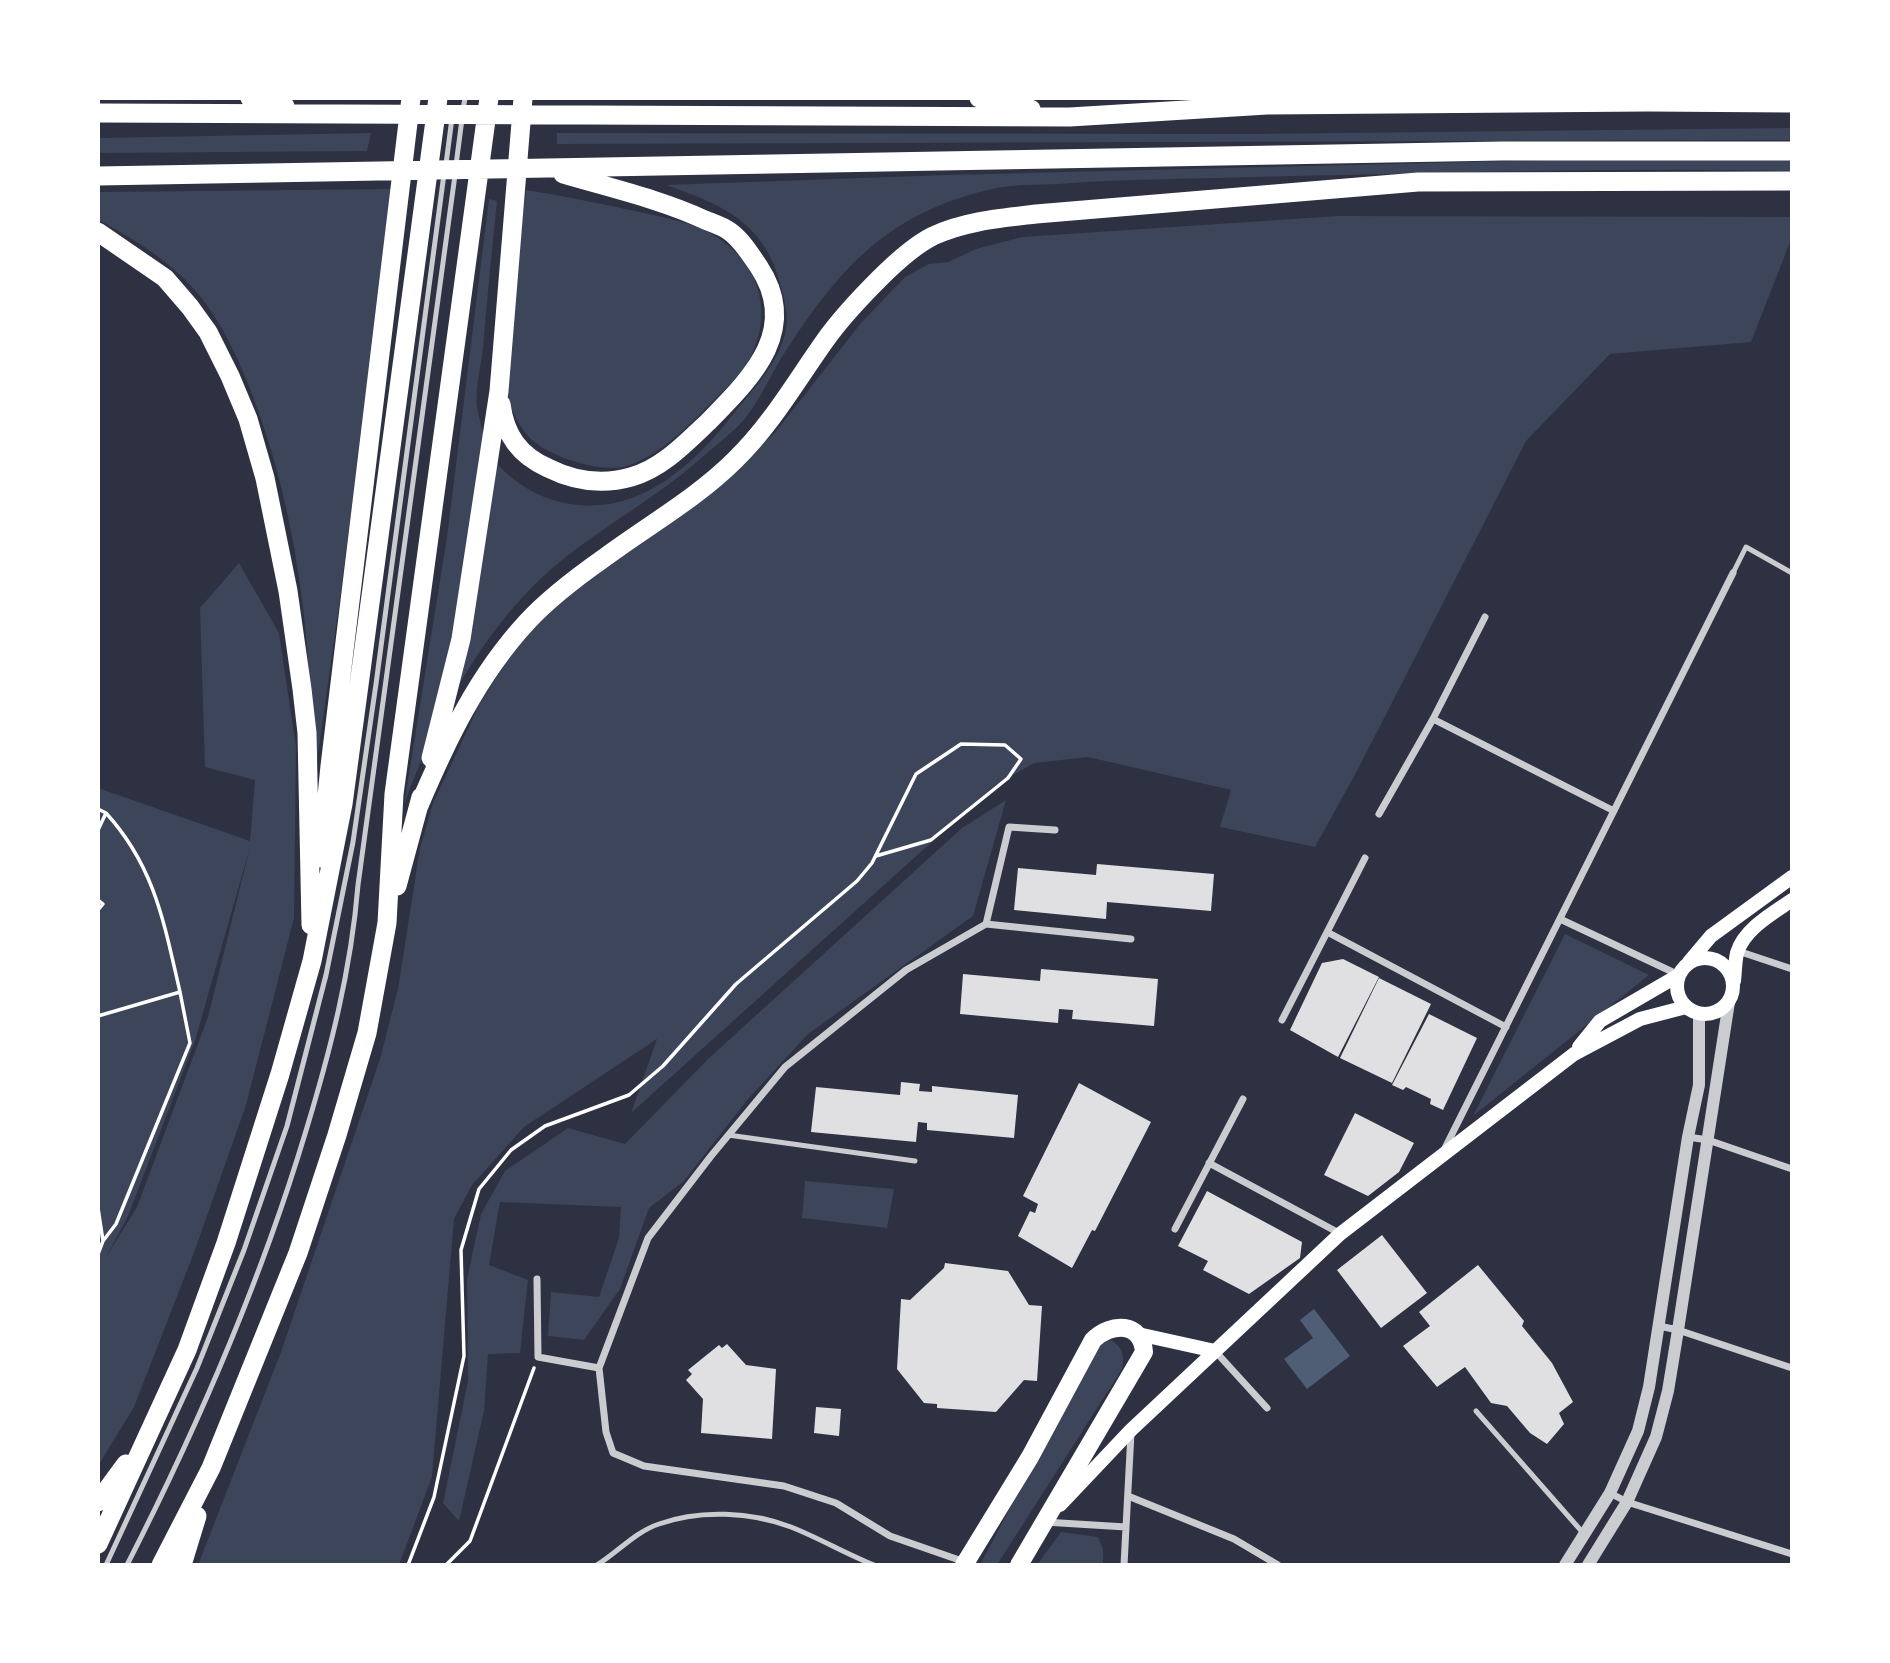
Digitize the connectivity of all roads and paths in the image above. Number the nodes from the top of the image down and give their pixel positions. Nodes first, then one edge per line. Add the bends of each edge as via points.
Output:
1 (250, 98) edge
2 (411, 98) edge
3 (438, 98) edge
4 (465, 98) edge
5 (489, 98) edge
6 (523, 98) edge
7 (979, 98) edge
8 (1792, 103) edge
9 (452, 112) dead end
10 (98, 113) edge
11 (320, 114) junction
12 (1070, 117) junction
13 (1792, 151) edge
14 (546, 168) junction
15 (98, 176) edge
16 (1792, 181) edge
17 (98, 232) edge
18 (499, 391) junction
19 (1733, 573) joint
20 (1792, 573) edge
21 (1485, 617) dead end
22 (1433, 719) junction
23 (418, 808) junction
24 (98, 809) edge
25 (1614, 811) junction
26 (106, 813) junction
27 (1379, 814) dead end
28 (98, 830) edge
29 (1055, 830) dead end
30 (876, 856) junction
31 (1365, 858) dead end
32 (1792, 877) edge
33 (98, 900) edge
34 (1792, 900) edge
35 (98, 910) edge
36 (1560, 919) junction
37 (387, 923) junction
38 (986, 924) junction
39 (1329, 933) junction
40 (1131, 939) dead end
41 (1738, 951) junction
42 (312, 961) junction
43 (1689, 962) junction
44 (1792, 969) edge
45 (1679, 975) junction
46 (1734, 985) junction
47 (180, 992) junction
48 (1729, 1002) junction
49 (1692, 1010) junction
50 (98, 1016) edge
51 (1282, 1020) dead end
52 (1506, 1027) junction
53 (1574, 1054) junction
54 (1243, 1099) dead end
55 (728, 1135) junction
56 (1688, 1137) junction
57 (1708, 1140) junction
58 (1441, 1158) junction
59 (915, 1161) dead end
60 (1209, 1164) junction
61 (1792, 1169) edge
62 (98, 1209) edge
63 (1175, 1229) dead end
64 (1340, 1234) junction
65 (103, 1241) junction
66 (98, 1254) edge
67 (537, 1279) dead end
68 (1659, 1326) junction
69 (1678, 1329) junction
70 (1138, 1334) junction
71 (1215, 1351) junction
72 (538, 1357) junction
73 (599, 1368) junction
74 (1792, 1368) edge
75 (1267, 1408) dead end
76 (1476, 1411) dead end
77 (1131, 1430) junction
78 (149, 1432) junction
79 (211, 1468) junction
80 (1610, 1493) junction
81 (1128, 1496) junction
82 (98, 1502) edge
83 (1627, 1502) junction
84 (1044, 1522) junction
85 (1126, 1527) junction
86 (1584, 1534) junction
87 (98, 1544) edge
88 (1792, 1554) edge
89 (965, 1564) edge
90 (106, 1565) edge
91 (127, 1565) edge
92 (162, 1565) edge
93 (182, 1565) edge
94 (408, 1565) edge
95 (446, 1565) edge
96 (597, 1565) edge
97 (874, 1565) edge
98 (1019, 1565) edge
99 (1124, 1565) edge
100 (1278, 1565) edge
101 (1565, 1565) edge
102 (1588, 1565) edge

1 - 11 highway
2 - 42 highway via 330,766
3 - 42 highway via 343,804
4 - 91 lane via 351,957 330,1054 242,1318
5 - 37 highway via 394,794
6 - 18 highway
7 - 12 highway
8 - 12 highway via 1267,104
9 - 90 lane via 376,684 326,975 287,1126 244,1250 197,1367
10 - 11 highway
11 - 12 highway
13 - 14 highway via 1502,151
14 - 15 highway
14 - 18 highway via 684,210 730,231 764,274 773,299 774,329 757,369 735,395 673,454 632,477 586,480 538,464 509,438
16 - 23 highway via 1418,182 1036,214 981,221 933,236 895,263 848,312 770,423 733,463 562,590 527,622 463,712
17 - 42 highway via 165,278 208,332 230,376 265,478 304,702
18 - 23 highway via 461,639
19 - 20 lane via 1746,547
19 - 25 street
21 - 22 street
22 - 25 street
22 - 27 street
23 - 37 highway
24 - 26 path
25 - 36 street
26 - 28 path
26 - 47 path via 139,857 160,906
29 - 38 street via 1009,827
30 - 30 path via 916,774 950,751 961,744 1005,745 1021,759 1008,778 931,840
30 - 94 path via 857,881 736,984 663,1066 629,1096 545,1126 511,1150 479,1189 461,1250 464,1356 434,1497
31 - 39 street
32 - 43 main road via 1711,936
33 - 35 path via 103,904
34 - 41 main road via 1763,919
36 - 45 street
36 - 52 street
37 - 79 highway via 367,1033 337,1135 298,1254
38 - 40 street
38 - 55 street via 906,970 785,1067
39 - 51 street
39 - 52 street
41 - 44 street
41 - 46 main road
42 - 78 highway via 226,1243 187,1350
43 - 45 main road
43 - 46 main road via 1705,957 1722,962
45 - 49 main road via 1677,988
45 - 53 main road via 1600,1021
46 - 48 main road
47 - 50 path
47 - 65 path via 190,1043 116,1224
48 - 49 main road via 1715,1013
48 - 57 street
49 - 53 main road via 1640,1018
49 - 56 street via 1699,1085
52 - 58 street
53 - 58 main road
54 - 60 street
55 - 59 lane
55 - 73 street via 648,1238
56 - 57 street
56 - 68 street
57 - 61 street
57 - 69 street
58 - 64 main road
60 - 63 street
60 - 64 street
62 - 65 path
64 - 71 main road
65 - 66 path
67 - 72 street
68 - 69 street
68 - 80 street via 1638,1431
69 - 74 street
69 - 83 street via 1656,1437
70 - 71 main road
70 - 84 main road via 1144,1352
70 - 89 main road via 1119,1327 1100,1333
71 - 75 street
71 - 77 main road
72 - 73 street
72 - 95 path via 470,1541
73 - 89 street via 613,1453 644,1466 783,1486 836,1503 890,1536
76 - 86 lane
77 - 81 street
77 - 84 main road
78 - 82 highway
78 - 87 highway
79 - 92 highway
79 - 93 highway
80 - 83 street
80 - 86 street
81 - 85 street
81 - 100 street via 1234,1539
83 - 88 street
83 - 102 street
84 - 85 street
84 - 98 main road
85 - 99 street
86 - 101 street
96 - 97 lane via 658,1524 726,1514 790,1527

